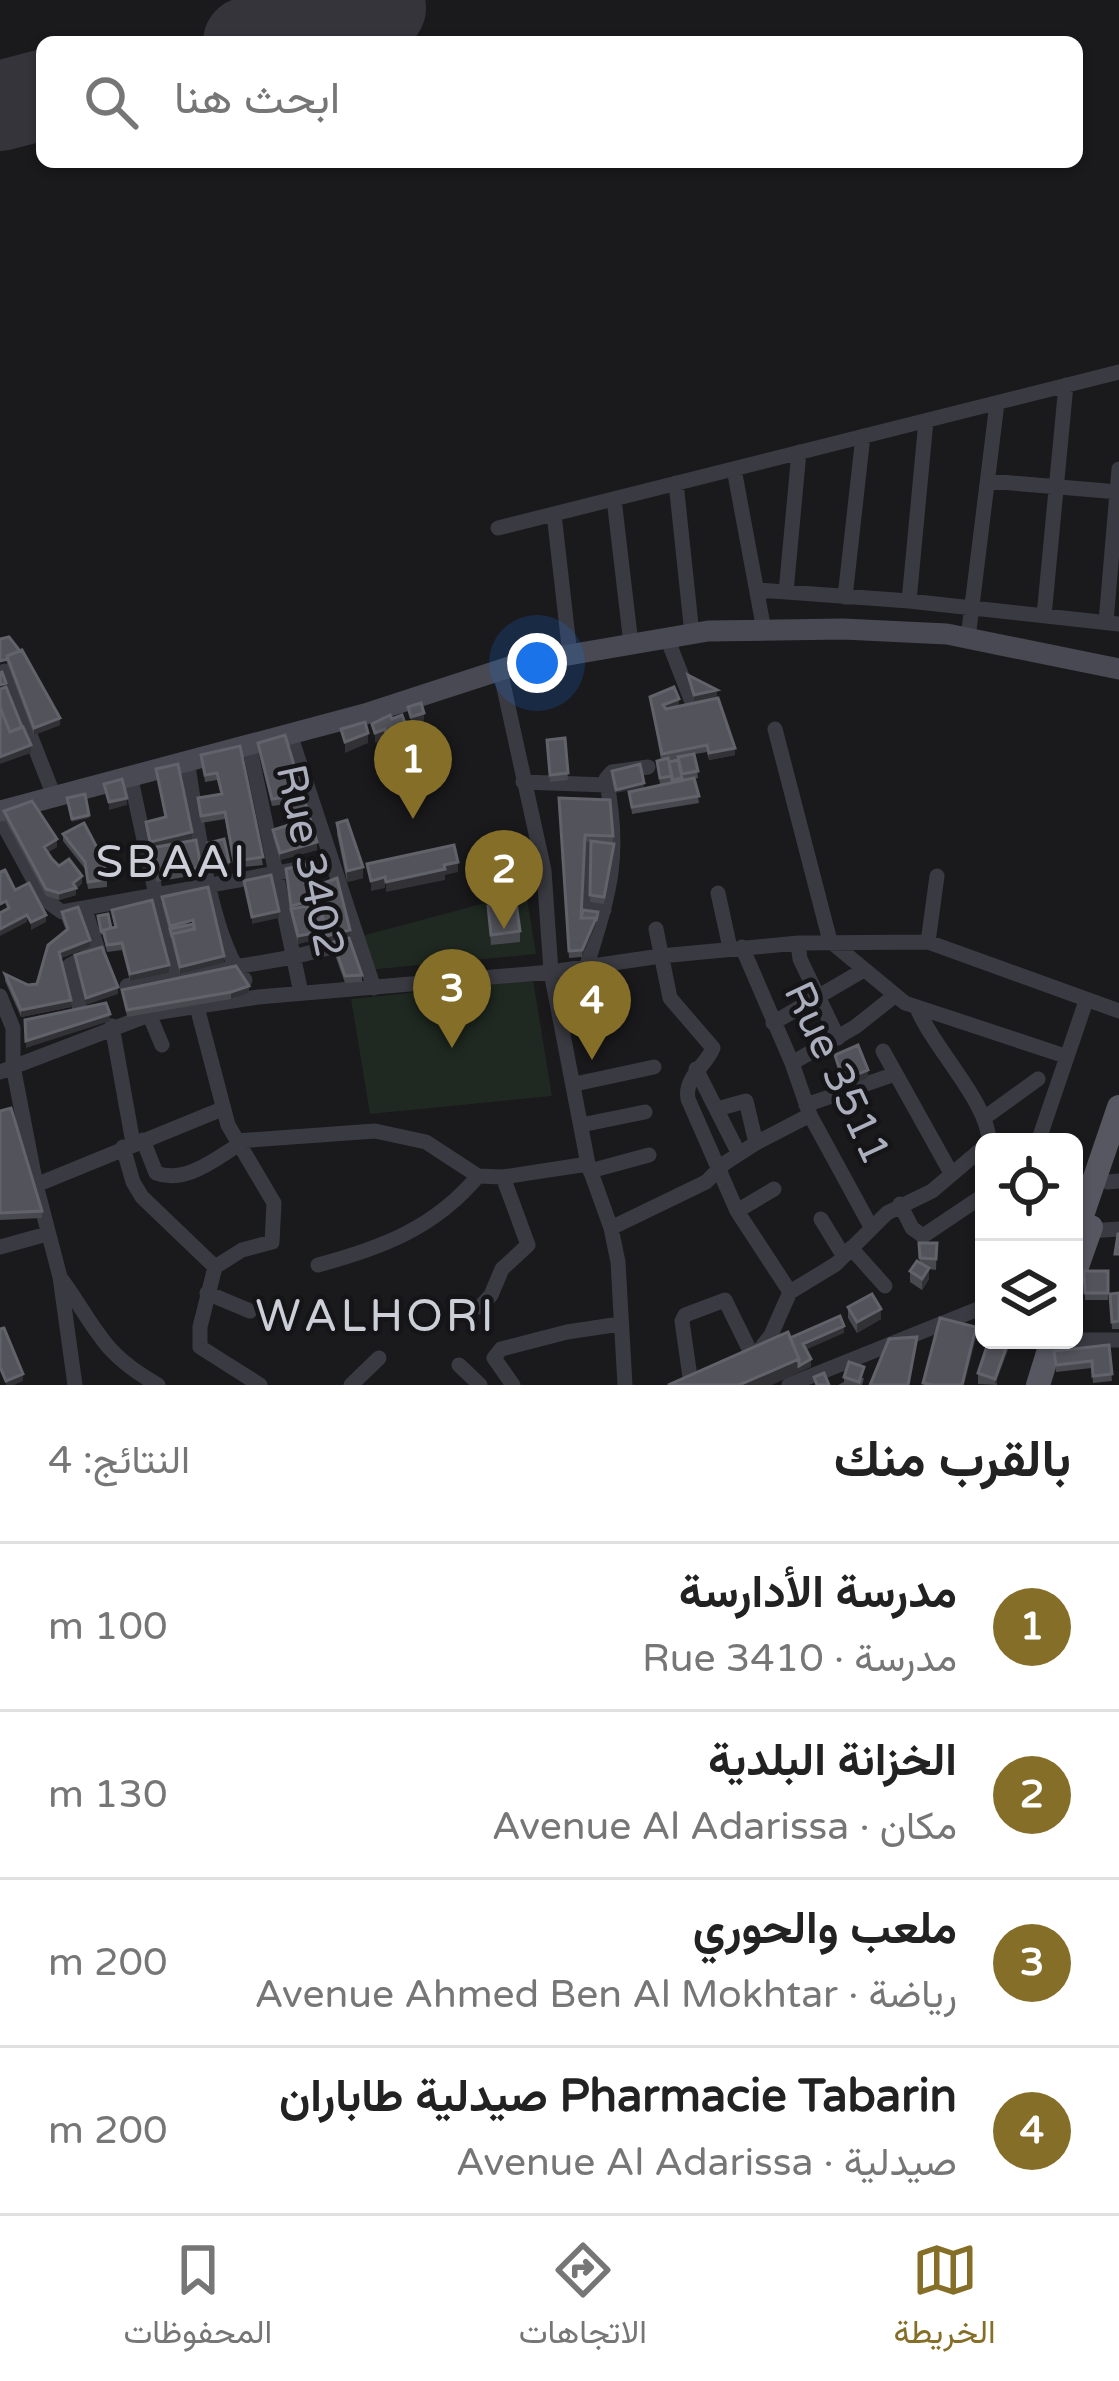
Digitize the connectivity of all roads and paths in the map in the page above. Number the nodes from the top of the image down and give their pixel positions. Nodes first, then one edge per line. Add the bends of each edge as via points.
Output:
1 (1119, 372) edge
2 (1066, 385) junction
3 (997, 403) junction
4 (926, 421) junction
5 (863, 436) junction
6 (799, 452) junction
7 (734, 469) junction
8 (1119, 469) edge
9 (988, 481) junction
10 (676, 483) junction
11 (1056, 486) junction
12 (1118, 492) edge
13 (614, 499) junction
14 (554, 514) junction
15 (498, 528) dead end
16 (759, 590) junction
17 (786, 592) junction
18 (844, 597) junction
19 (909, 601) junction
20 (972, 610) junction
21 (1044, 616) junction
22 (1113, 623) edge
23 (764, 629) junction
24 (692, 634) junction
25 (667, 638) junction
26 (968, 638) junction
27 (632, 644) junction
28 (570, 655) junction
29 (1119, 669) edge
30 (500, 670) junction
31 (0, 673) edge
32 (712, 701) edge
33 (775, 729) dead end
34 (290, 734) junction
35 (249, 744) junction
36 (187, 760) junction
37 (130, 775) junction
38 (523, 782) junction
39 (607, 782) junction
40 (651, 790) edge
41 (54, 796) junction
42 (632, 797) edge
43 (614, 804) junction
44 (1, 808) edge
45 (616, 847) junction
46 (332, 863) junction
47 (274, 874) junction
48 (937, 876) dead end
49 (210, 886) junction
50 (718, 893) dead end
51 (155, 896) junction
52 (85, 910) junction
53 (604, 910) junction
54 (656, 929) dead end
55 (358, 940) junction
56 (830, 941) junction
57 (928, 942) junction
58 (798, 943) junction
59 (736, 948) junction
60 (661, 956) junction
61 (292, 958) junction
62 (233, 966) junction
63 (586, 968) junction
64 (862, 971) junction
65 (551, 972) junction
66 (174, 978) junction
67 (127, 986) edge
68 (374, 988) junction
69 (301, 993) junction
70 (0, 996) edge
71 (258, 997) junction
72 (893, 997) junction
73 (818, 1000) junction
74 (1085, 1000) junction
75 (197, 1007) junction
76 (917, 1008) junction
77 (80, 1010) junction
78 (1119, 1011) edge
79 (149, 1014) junction
80 (58, 1016) edge
81 (111, 1016) junction
82 (36, 1022) edge
83 (773, 1023) junction
84 (14, 1028) junction
85 (838, 1038) junction
86 (162, 1045) dead end
87 (884, 1051) dead end
88 (1065, 1056) junction
89 (793, 1063) junction
90 (654, 1066) dead end
91 (7, 1069) edge
92 (696, 1070) junction
93 (895, 1074) junction
94 (1038, 1079) dead end
95 (574, 1084) junction
96 (1119, 1107) edge
97 (222, 1109) junction
98 (717, 1109) junction
99 (808, 1110) junction
100 (645, 1112) dead end
101 (984, 1118) junction
102 (581, 1125) junction
103 (986, 1133) edge
104 (1041, 1133) edge
105 (133, 1143) junction
106 (238, 1143) junction
107 (756, 1143) junction
108 (1119, 1146) edge
109 (739, 1154) junction
110 (975, 1154) edge
111 (649, 1155) dead end
112 (589, 1167) junction
113 (718, 1173) junction
114 (951, 1173) junction
115 (478, 1176) junction
116 (503, 1177) junction
117 (1113, 1182) edge
118 (36, 1185) junction
119 (774, 1189) dead end
120 (975, 1201) edge
121 (900, 1204) junction
122 (737, 1211) junction
123 (821, 1219) dead end
124 (871, 1227) junction
125 (611, 1228) junction
126 (1119, 1229) edge
127 (1083, 1232) edge
128 (1083, 1233) edge
129 (47, 1234) junction
130 (1083, 1235) edge
131 (0, 1246) edge
132 (847, 1252) junction
133 (318, 1265) dead end
134 (215, 1267) junction
135 (60, 1277) junction
136 (885, 1286) dead end
137 (790, 1292) junction
138 (207, 1293) junction
139 (480, 1307) dead end
140 (250, 1311) dead end
141 (975, 1312) edge
142 (620, 1324) junction
143 (1083, 1340) edge
144 (1119, 1340) edge
145 (1037, 1349) edge
146 (1049, 1349) edge
147 (379, 1358) dead end
148 (753, 1358) junction
149 (459, 1365) dead end
150 (733, 1366) edge
151 (712, 1375) edge
152 (690, 1384) edge
153 (75, 1385) edge
154 (158, 1385) edge
155 (260, 1385) edge
156 (351, 1385) edge
157 (480, 1385) edge
158 (513, 1385) edge
159 (626, 1385) edge
160 (788, 1385) edge
161 (1027, 1385) edge
162 (1038, 1385) edge

1 - 2 street
2 - 3 street
2 - 11 street
3 - 4 street
3 - 9 street
4 - 5 street
4 - 19 street
5 - 6 street
5 - 18 street
6 - 7 street
6 - 17 street
7 - 10 street
7 - 16 street
8 - 12 street
9 - 11 street
9 - 20 street
10 - 13 street
10 - 24 street
11 - 12 street
11 - 21 street
12 - 22 street
13 - 14 street
13 - 27 street
14 - 15 street
14 - 28 street
16 - 17 street
16 - 23 street
17 - 18 street
18 - 19 street
19 - 20 street
20 - 21 street
20 - 26 street
21 - 22 street
23 - 24 street
23 - 26 street
24 - 25 street
25 - 27 street
25 - 32 street via 685,709
26 - 29 street
27 - 28 street
28 - 30 street
30 - 34 street
30 - 38 street
31 - 41 street
33 - 56 street
34 - 35 street
34 - 46 street
35 - 36 street
35 - 47 street, Rue 3402
36 - 37 street
36 - 49 street
37 - 41 street
37 - 51 street
38 - 39 street
38 - 65 street via 544,870
39 - 40 street via 612,772 656,765
39 - 43 street
41 - 44 street
42 - 43 street
43 - 45 street
44 - 52 street via 18,866 54,908
45 - 53 street
45 - 53 street via 587,848 585,904
46 - 47 street
46 - 55 street
47 - 49 street
47 - 61 street, Rue 3402
48 - 57 street
49 - 51 street
49 - 62 street
50 - 59 street, Rue 3511
51 - 52 street
51 - 66 street
52 - 77 street via 98,950 70,965
53 - 63 street
54 - 60 street
55 - 61 street
55 - 68 street
56 - 57 street
56 - 58 street
56 - 64 street
57 - 74 street
58 - 59 street
58 - 73 street
59 - 60 street
59 - 83 street, Rue 3511
60 - 63 street
60 - 92 street via 670,998 713,1048
61 - 62 street
61 - 69 street, Rue 3402
62 - 66 street
62 - 71 street
63 - 65 street
64 - 72 street
64 - 73 street
65 - 68 street
65 - 95 street
66 - 67 street
68 - 69 street
69 - 71 street
70 - 84 street
71 - 75 street
72 - 76 street
72 - 85 street
73 - 83 street
73 - 85 street
74 - 78 street
74 - 88 street
75 - 79 street
75 - 97 street
76 - 88 street
76 - 101 street
77 - 80 street
77 - 81 street
79 - 81 street
79 - 86 street
81 - 91 street
81 - 105 street
82 - 84 street
83 - 89 street, Rue 3511
84 - 91 street
85 - 89 street
87 - 93 street, Rue 3511
88 - 104 street
89 - 99 street, Rue 3511
90 - 95 street
91 - 118 street
92 - 98 street
92 - 113 street via 686,1094
93 - 99 street
93 - 114 street, Rue 3511
94 - 101 street
95 - 102 street
96 - 127 main road
97 - 105 street
97 - 106 street
98 - 107 street via 746,1101
98 - 109 street
99 - 107 street
99 - 124 street, Rue 3511
100 - 102 street
101 - 103 street
102 - 112 street
105 - 106 street via 166,1177 187,1174
105 - 118 street
105 - 134 street via 133,1182 142,1197
106 - 115 street via 375,1131 426,1142
106 - 134 street via 274,1202 272,1243
107 - 109 street
108 - 117 main road
109 - 113 street
110 - 114 street
111 - 112 street
112 - 116 street
112 - 125 street
113 - 122 street
113 - 125 street
114 - 121 street
115 - 116 street
115 - 133 street via 407,1236
116 - 139 street via 528,1245
117 - 128 main road
118 - 129 street
119 - 122 street
120 - 121 street via 922,1236
121 - 124 street
122 - 137 street
123 - 132 street
124 - 132 street
125 - 142 street
126 - 130 street
129 - 131 street
129 - 135 street
132 - 136 street
132 - 137 street
134 - 138 street
135 - 153 street
135 - 154 street via 112,1355
137 - 148 street
138 - 140 street
138 - 155 street via 200,1346
141 - 160 street
142 - 158 street via 501,1349 494,1358
142 - 159 street
143 - 144 street
145 - 161 main road
146 - 162 main road
147 - 156 street
148 - 150 street
148 - 152 street via 725,1300 685,1315
149 - 157 street
151 - 152 street

